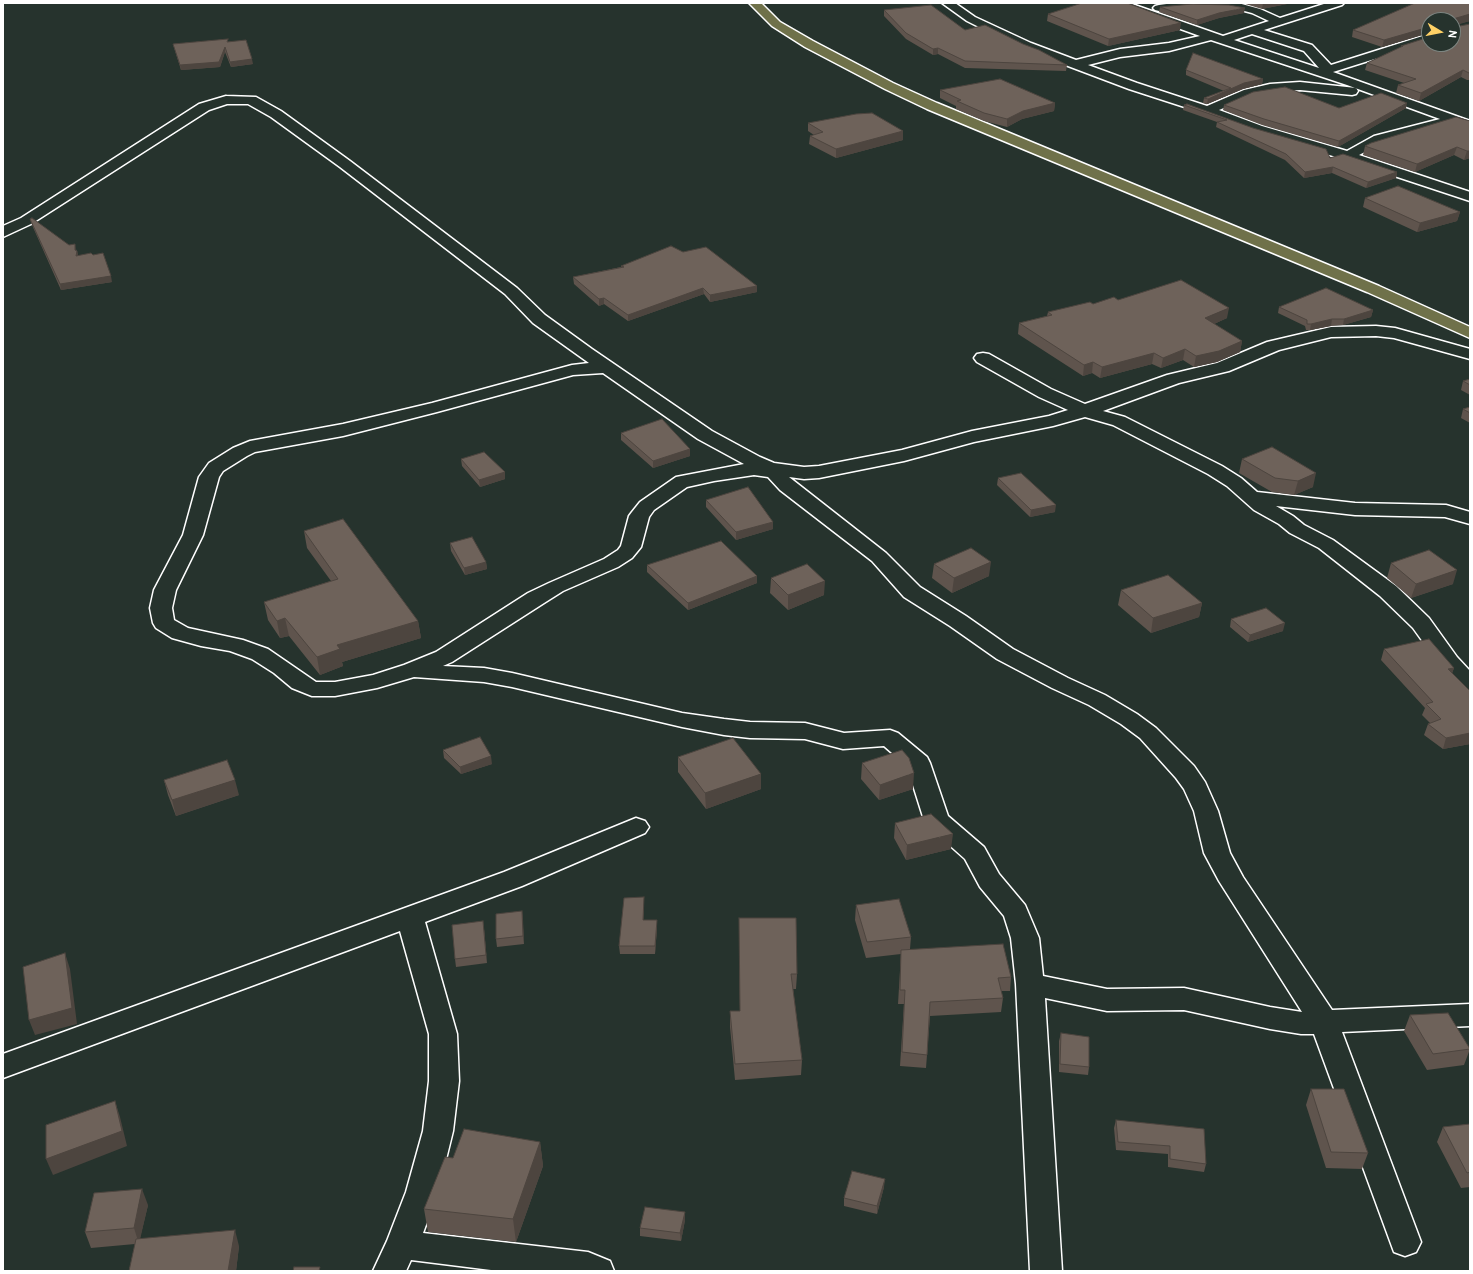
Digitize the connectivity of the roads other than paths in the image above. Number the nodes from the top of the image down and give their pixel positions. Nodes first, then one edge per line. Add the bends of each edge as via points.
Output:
1 (755, 3) edge
2 (948, 3) edge
3 (1118, 3) edge
4 (1338, 3) edge
5 (1132, 7) junction
6 (1277, 21) junction
7 (1251, 30) junction
8 (1217, 38) junction
9 (1421, 40) edge
10 (1077, 64) junction
11 (1325, 70) junction
12 (1381, 93) junction
13 (1208, 110) junction
14 (1470, 116) edge
15 (1452, 119) junction
16 (1470, 125) edge
17 (1348, 156) junction
18 (1470, 197) edge
19 (3, 232) edge
20 (1470, 333) edge
21 (1470, 354) edge
22 (983, 358) dead end
23 (606, 367) junction
24 (1085, 411) junction
25 (772, 470) junction
26 (1250, 497) junction
27 (1470, 518) edge
28 (473, 638) junction
29 (412, 670) junction
30 (484, 675) junction
31 (1470, 684) edge
32 (636, 827) dead end
33 (410, 917) junction
34 (1030, 984) junction
35 (1470, 1015) edge
36 (1324, 1022) junction
37 (3, 1066) edge
38 (1405, 1242) dead end
39 (395, 1258) edge
40 (598, 1271) edge
41 (1046, 1271) edge

1 - 20 highway via 776,24 809,44 932,106 1373,289
2 - 10 street via 971,19 1027,46
3 - 5 street
4 - 6 street
5 - 6 street via 1196,4 1233,6 1256,11
5 - 8 street
6 - 7 street
7 - 8 street
7 - 11 street via 1308,48
8 - 10 street via 1120,53
8 - 11 street
9 - 11 street
10 - 13 street via 1150,92
11 - 12 street
12 - 13 street via 1300,86 1279,87 1248,93
12 - 15 street
13 - 17 street via 1257,129
14 - 15 street
15 - 16 street
15 - 17 street via 1379,139
17 - 18 street
19 - 23 street via 26,221 204,107 226,100 250,100 276,114 345,164 511,291 539,319
21 - 24 street via 1395,334 1376,331 1331,332 1274,346 1223,367 1173,379
22 - 24 street via 1045,393
23 - 25 street via 705,435
23 - 29 street via 572,370 351,428 250,447 225,460 209,476 193,535 165,590 161,608 164,624 201,639 235,645 260,654 312,689 335,689 377,681
24 - 25 street via 1053,421 819,472
24 - 26 street via 1119,422 1156,439 1234,482
25 - 28 street via 742,470 683,481 647,506 639,516 631,547 625,554 536,598
25 - 36 street via 787,486 866,546 912,592 1005,654 1129,719 1164,749 1196,788 1206,810 1217,852 1232,881
26 - 27 street via 1356,509 1446,510
26 - 31 street via 1297,529 1326,544 1388,591 1421,623 1448,662
28 - 29 street via 444,657
28 - 30 street
29 - 30 street
30 - 34 street via 724,728 805,731 843,741 890,738 918,763 937,820 975,853 989,880 1016,912 1025,938
32 - 33 street via 513,879
33 - 37 street
33 - 39 street via 443,1034 444,1081 438,1131 422,1192
34 - 36 street via 1107,1000 1184,999 1270,1018 1301,1023
34 - 41 street
35 - 36 street
36 - 38 street
39 - 40 street via 588,1267

